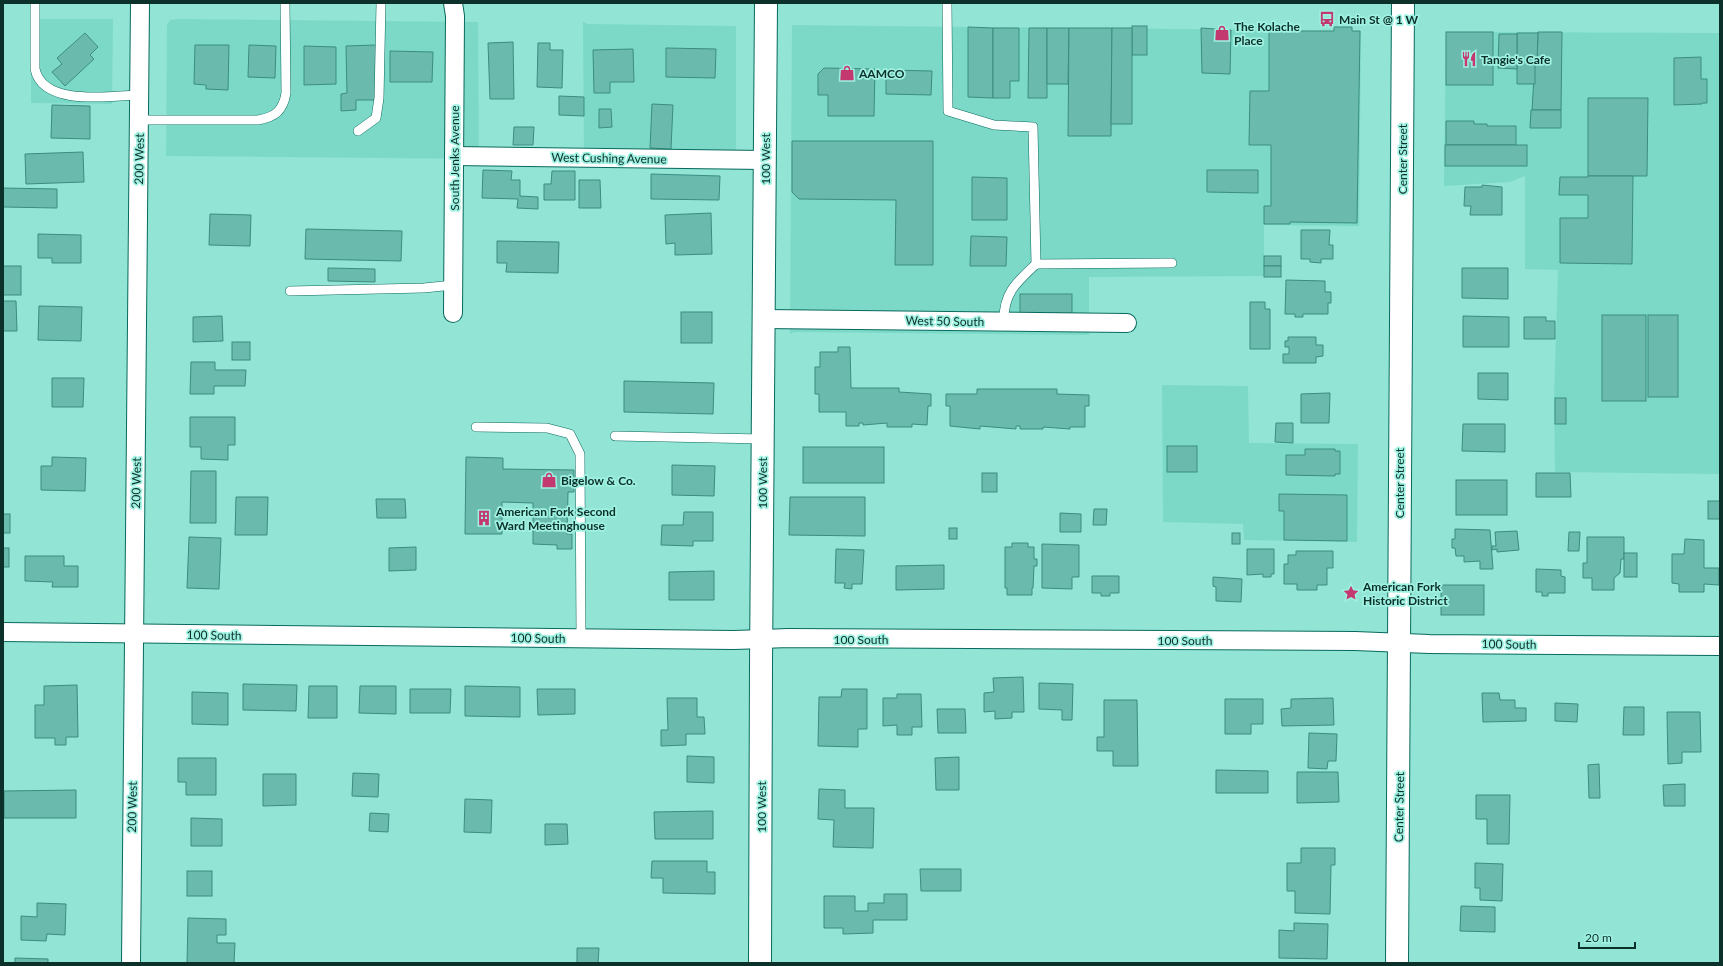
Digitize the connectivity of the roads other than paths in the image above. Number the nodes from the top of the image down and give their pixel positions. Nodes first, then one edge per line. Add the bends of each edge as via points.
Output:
1 (35, 3) edge
2 (140, 3) edge
3 (285, 3) edge
4 (381, 3) edge
5 (453, 3) edge
6 (766, 3) edge
7 (947, 3) edge
8 (1403, 3) edge
9 (139, 95) junction
10 (139, 120) junction
11 (358, 131) dead end
12 (454, 156) junction
13 (765, 160) junction
14 (1172, 263) dead end
15 (1036, 264) junction
16 (453, 286) junction
17 (290, 291) dead end
18 (453, 313) dead end
19 (764, 319) junction
20 (1004, 322) junction
21 (1127, 323) dead end
22 (476, 427) dead end
23 (615, 436) dead end
24 (763, 439) junction
25 (3, 632) edge
26 (134, 633) junction
27 (582, 638) junction
28 (761, 639) junction
29 (1399, 642) junction
30 (1720, 646) edge
31 (131, 963) edge
32 (760, 963) edge
33 (1397, 963) edge

1 - 9 lane via 35,69 37,78 42,83 53,91 73,96
2 - 9 street, 200 West
3 - 10 lane via 286,93 280,111 258,120
4 - 11 lane via 379,98 376,118
5 - 12 street, South Jenks Avenue
6 - 13 street, 100 West
7 - 15 lane via 948,111 994,125 1034,127
8 - 29 street, Center Street
9 - 10 street, 200 West
10 - 26 street, 200 West
12 - 13 street, West Cushing Avenue
12 - 16 street, South Jenks Avenue
13 - 19 street, 100 West
14 - 15 lane
15 - 20 lane via 1012,288 1004,307
16 - 17 lane
16 - 18 street, South Jenks Avenue
19 - 20 street, West 50 South
19 - 24 street, 100 West
20 - 21 street, West 50 South
22 - 27 lane via 547,428 570,434 580,454
23 - 24 lane
24 - 28 street, 100 West
25 - 26 street, 100 South
26 - 27 street, 100 South
26 - 31 street, 200 West
27 - 28 street, 100 South
28 - 29 street, 100 South
28 - 32 street, 100 West
29 - 30 street, 100 South
29 - 33 street, Center Street

